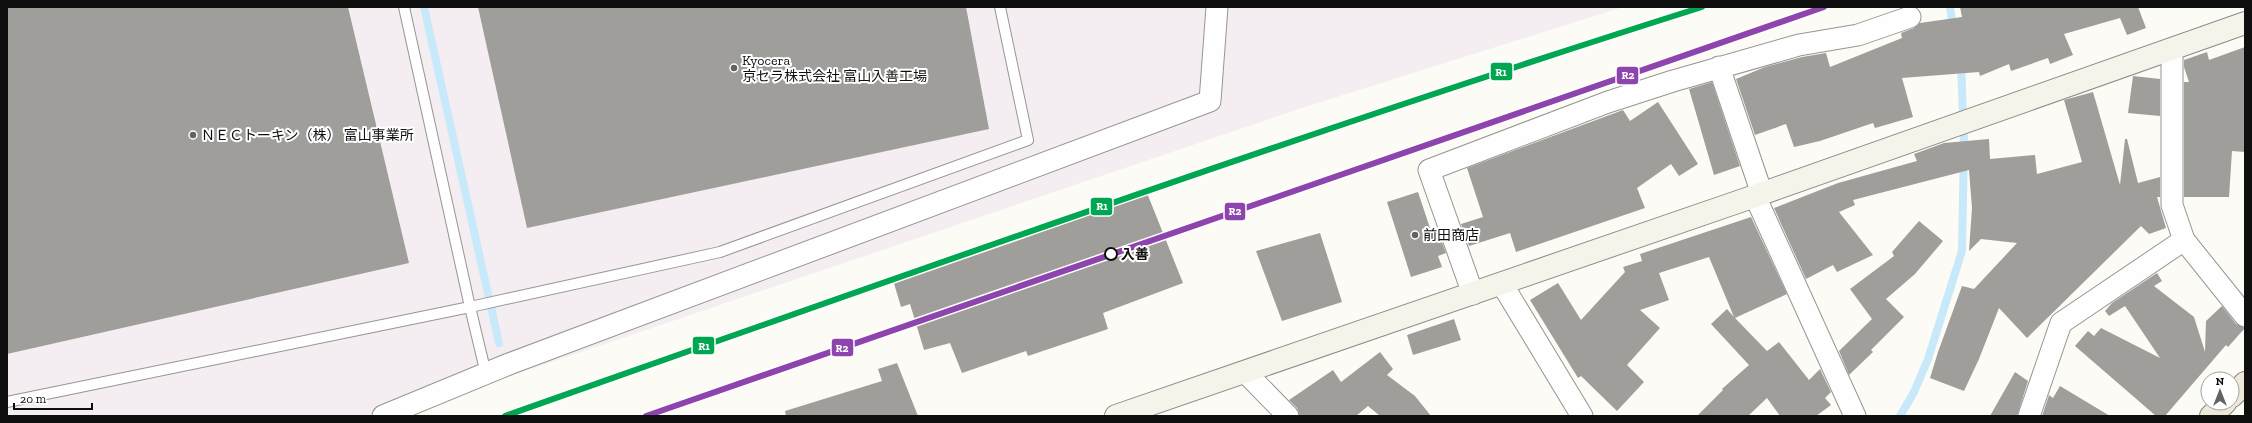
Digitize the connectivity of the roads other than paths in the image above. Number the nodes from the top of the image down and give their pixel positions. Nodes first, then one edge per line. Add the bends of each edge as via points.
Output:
1 (404, 7) edge
2 (1000, 7) edge
3 (1217, 7) edge
4 (1910, 17) dead end
5 (2245, 24) edge
6 (2172, 49) junction
7 (1719, 67) junction
8 (1759, 195) junction
9 (2184, 240) junction
10 (1502, 284) junction
11 (1473, 294) junction
12 (470, 307) junction
13 (2245, 316) edge
14 (1246, 373) junction
15 (486, 374) junction
16 (7, 402) edge
17 (383, 416) edge
18 (1116, 416) edge
19 (1288, 416) edge
20 (1582, 416) edge
21 (1855, 416) edge
22 (2029, 416) edge

1 - 12 lane
2 - 12 lane via 1028,140 720,252
3 - 15 street via 1210,101
4 - 7 street via 1858,35 1799,45
5 - 6 street
6 - 8 street
6 - 9 street via 2172,205
7 - 8 street
7 - 11 street via 1608,102 1429,170
8 - 10 street
8 - 21 street
9 - 13 street
9 - 22 street via 2061,323
10 - 11 street
10 - 20 street
11 - 14 street
12 - 15 lane
12 - 16 lane
14 - 18 street
14 - 19 street
15 - 17 street

